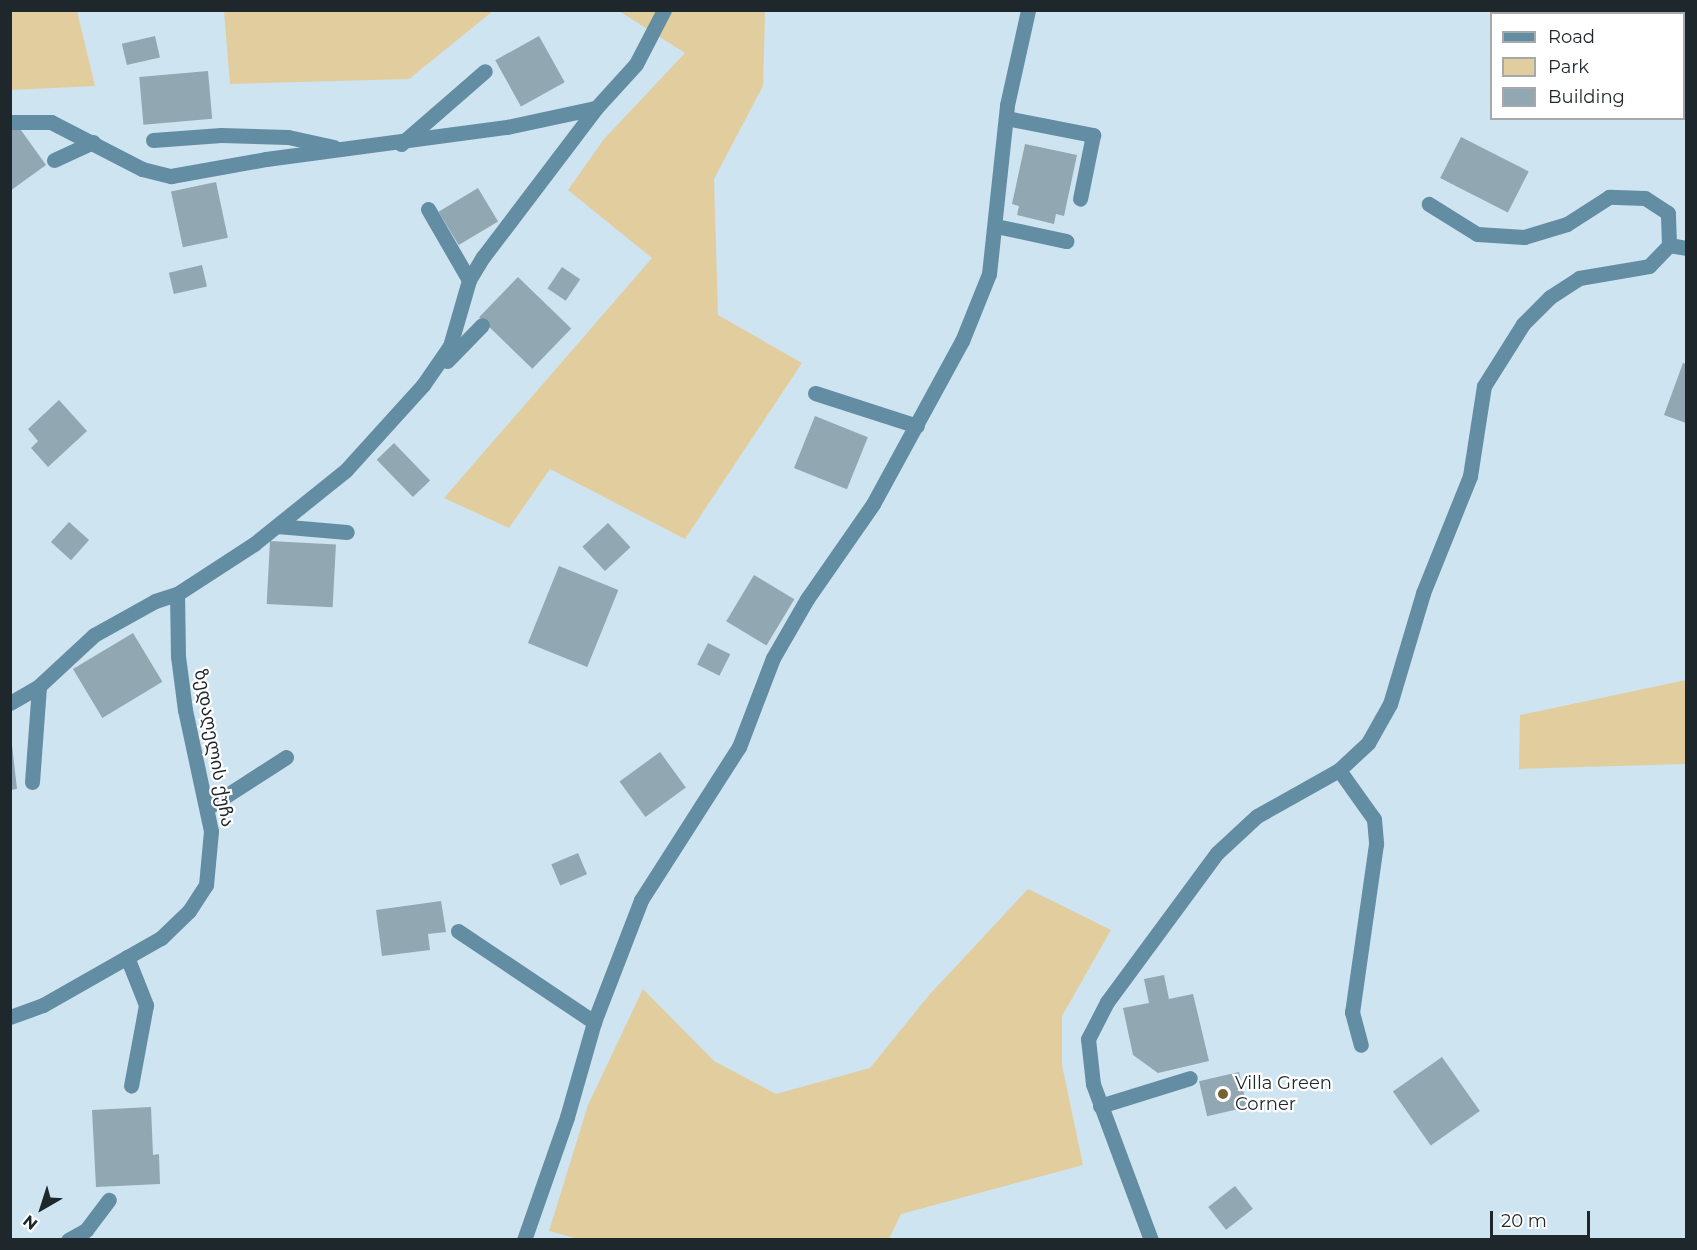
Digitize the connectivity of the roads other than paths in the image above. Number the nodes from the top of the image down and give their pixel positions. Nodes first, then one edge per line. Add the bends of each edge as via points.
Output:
1 (664, 10) edge
2 (1028, 10) edge
3 (485, 71) dead end
4 (596, 108) junction
5 (1006, 118) junction
6 (10, 122) edge
7 (153, 140) dead end
8 (93, 142) junction
9 (400, 144) junction
10 (350, 150) junction
11 (54, 160) dead end
12 (1080, 200) dead end
13 (1429, 204) dead end
14 (428, 209) dead end
15 (996, 226) junction
16 (1066, 241) dead end
17 (1669, 245) junction
18 (1686, 248) edge
19 (469, 280) junction
20 (482, 325) dead end
21 (423, 385) junction
22 (815, 393) dead end
23 (917, 426) junction
24 (278, 526) junction
25 (347, 532) dead end
26 (177, 594) junction
27 (39, 686) junction
28 (10, 703) edge
29 (286, 757) dead end
30 (1339, 770) junction
31 (32, 782) dead end
32 (207, 808) junction
33 (458, 931) dead end
34 (127, 957) junction
35 (10, 1017) edge
36 (594, 1022) junction
37 (1361, 1045) dead end
38 (1190, 1078) dead end
39 (131, 1086) dead end
40 (1100, 1106) junction
41 (109, 1200) dead end
42 (68, 1239) edge
43 (524, 1239) edge
44 (1151, 1239) edge

1 - 4 street via 636,64
2 - 5 street
3 - 9 street
4 - 9 street
4 - 19 street
5 - 12 street via 1093,135
5 - 15 street
6 - 8 street via 51,122
7 - 10 street via 221,135 288,137
8 - 10 street via 142,170 171,176 266,159
8 - 11 street
9 - 10 street
13 - 17 street via 1477,234 1524,237 1567,224 1609,197 1645,198 1668,213
14 - 19 street
15 - 16 street
15 - 23 street via 988,274 962,341
17 - 18 street
17 - 30 street via 1648,266 1579,278 1550,297 1523,324 1495,364 1478,408 1470,476 1423,593 1389,704 1368,743
19 - 21 street via 450,346
20 - 21 street
21 - 24 street via 346,470
22 - 23 street
23 - 36 street via 873,504 807,599 773,658 739,747 641,900
24 - 25 street
24 - 26 street
26 - 27 street via 155,601 94,635
26 - 32 street, ზედაღელის ქუჩა via 178,656
27 - 28 street
27 - 31 street
29 - 32 street
30 - 37 street via 1374,819 1376,844 1352,1012
30 - 40 street via 1257,816 1217,853 1138,955 1088,1038 1093,1084
32 - 34 street, ზედაღელის ქუჩა via 212,831 206,885 189,912 161,938
33 - 36 street
34 - 35 street, ზედაღელის ქუჩა via 43,1005
34 - 39 street via 146,1005
36 - 43 street via 567,1117
38 - 40 street
40 - 44 street
41 - 42 street via 86,1230

